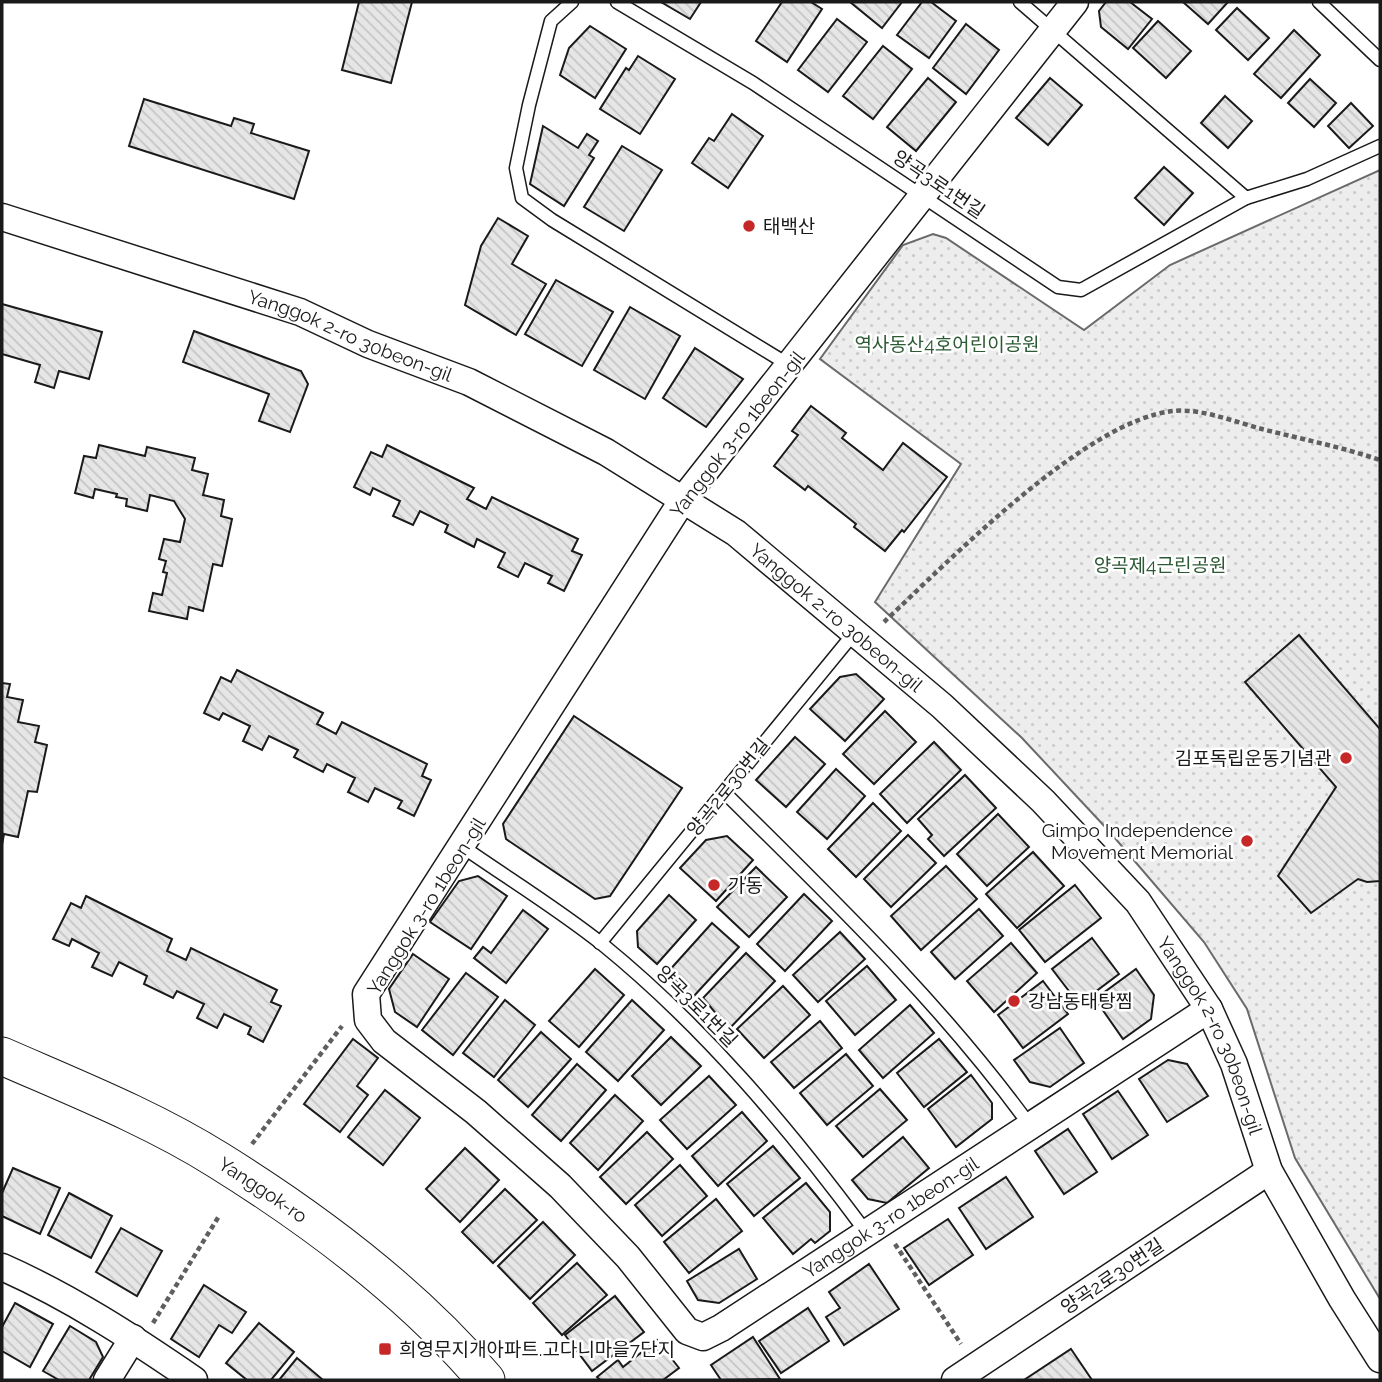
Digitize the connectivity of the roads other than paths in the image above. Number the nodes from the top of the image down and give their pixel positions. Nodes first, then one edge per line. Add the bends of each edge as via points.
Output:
1 (572, 2) edge
2 (617, 2) edge
3 (1020, 2) edge
4 (1075, 2) edge
5 (1319, 2) edge
6 (1053, 29) junction
7 (1380, 60) edge
8 (1380, 146) edge
9 (922, 195) junction
10 (1246, 198) junction
11 (2, 217) edge
12 (790, 365) junction
13 (684, 498) junction
14 (855, 632) junction
15 (724, 792) junction
16 (463, 847) junction
17 (600, 943) junction
18 (1209, 1009) junction
19 (2, 1056) edge
20 (1031, 1127) junction
21 (1269, 1171) junction
22 (874, 1227) junction
23 (2, 1267) edge
24 (140, 1335) junction
25 (1380, 1359) edge
26 (107, 1380) edge
27 (194, 1380) edge
28 (486, 1380) edge
29 (955, 1380) edge

1 - 12 lane via 551,21 529,105 516,168 522,198
2 - 9 lane, 양곡3로1번길 via 753,83
3 - 6 lane
4 - 6 street, Yanggok 3-ro 1beon-gil
5 - 7 lane
6 - 9 street, Yanggok 3-ro 1beon-gil
6 - 10 lane
8 - 10 lane, 양곡3로1번길 via 1307,179
9 - 10 lane, 양곡3로1번길 via 1035,275 1058,287 1081,290
9 - 12 street, Yanggok 3-ro 1beon-gil
11 - 13 street, Yanggok 2-ro 30beon-gil via 300,312 368,344 469,382
12 - 13 street, Yanggok 3-ro 1beon-gil
13 - 14 street, Yanggok 2-ro 30beon-gil via 736,533
13 - 16 street, Yanggok 3-ro 1beon-gil
14 - 15 lane, 양곡2로30번길
14 - 18 street, Yanggok 2-ro 30beon-gil via 942,706 1060,819 1138,902
15 - 17 lane, 양곡2로30번길
15 - 20 lane via 883,950 967,1044
16 - 17 lane, 양곡3로1번길
16 - 22 street, Yanggok 3-ro 1beon-gil via 366,994 368,1020 384,1041 560,1185 628,1257 687,1331 703,1337 721,1328
17 - 22 lane, 양곡3로1번길 via 711,1045
18 - 20 street, Yanggok 3-ro 1beon-gil
18 - 21 street, Yanggok 2-ro 30beon-gil via 1234,1064
19 - 28 street, Yanggok-ro via 98,1098 232,1170 315,1226 400,1294
20 - 22 street, Yanggok 3-ro 1beon-gil
21 - 25 street, Yanggok 2-ro 30beon-gil
21 - 29 street, 양곡2로30번길
23 - 24 street
24 - 26 street
24 - 27 street

